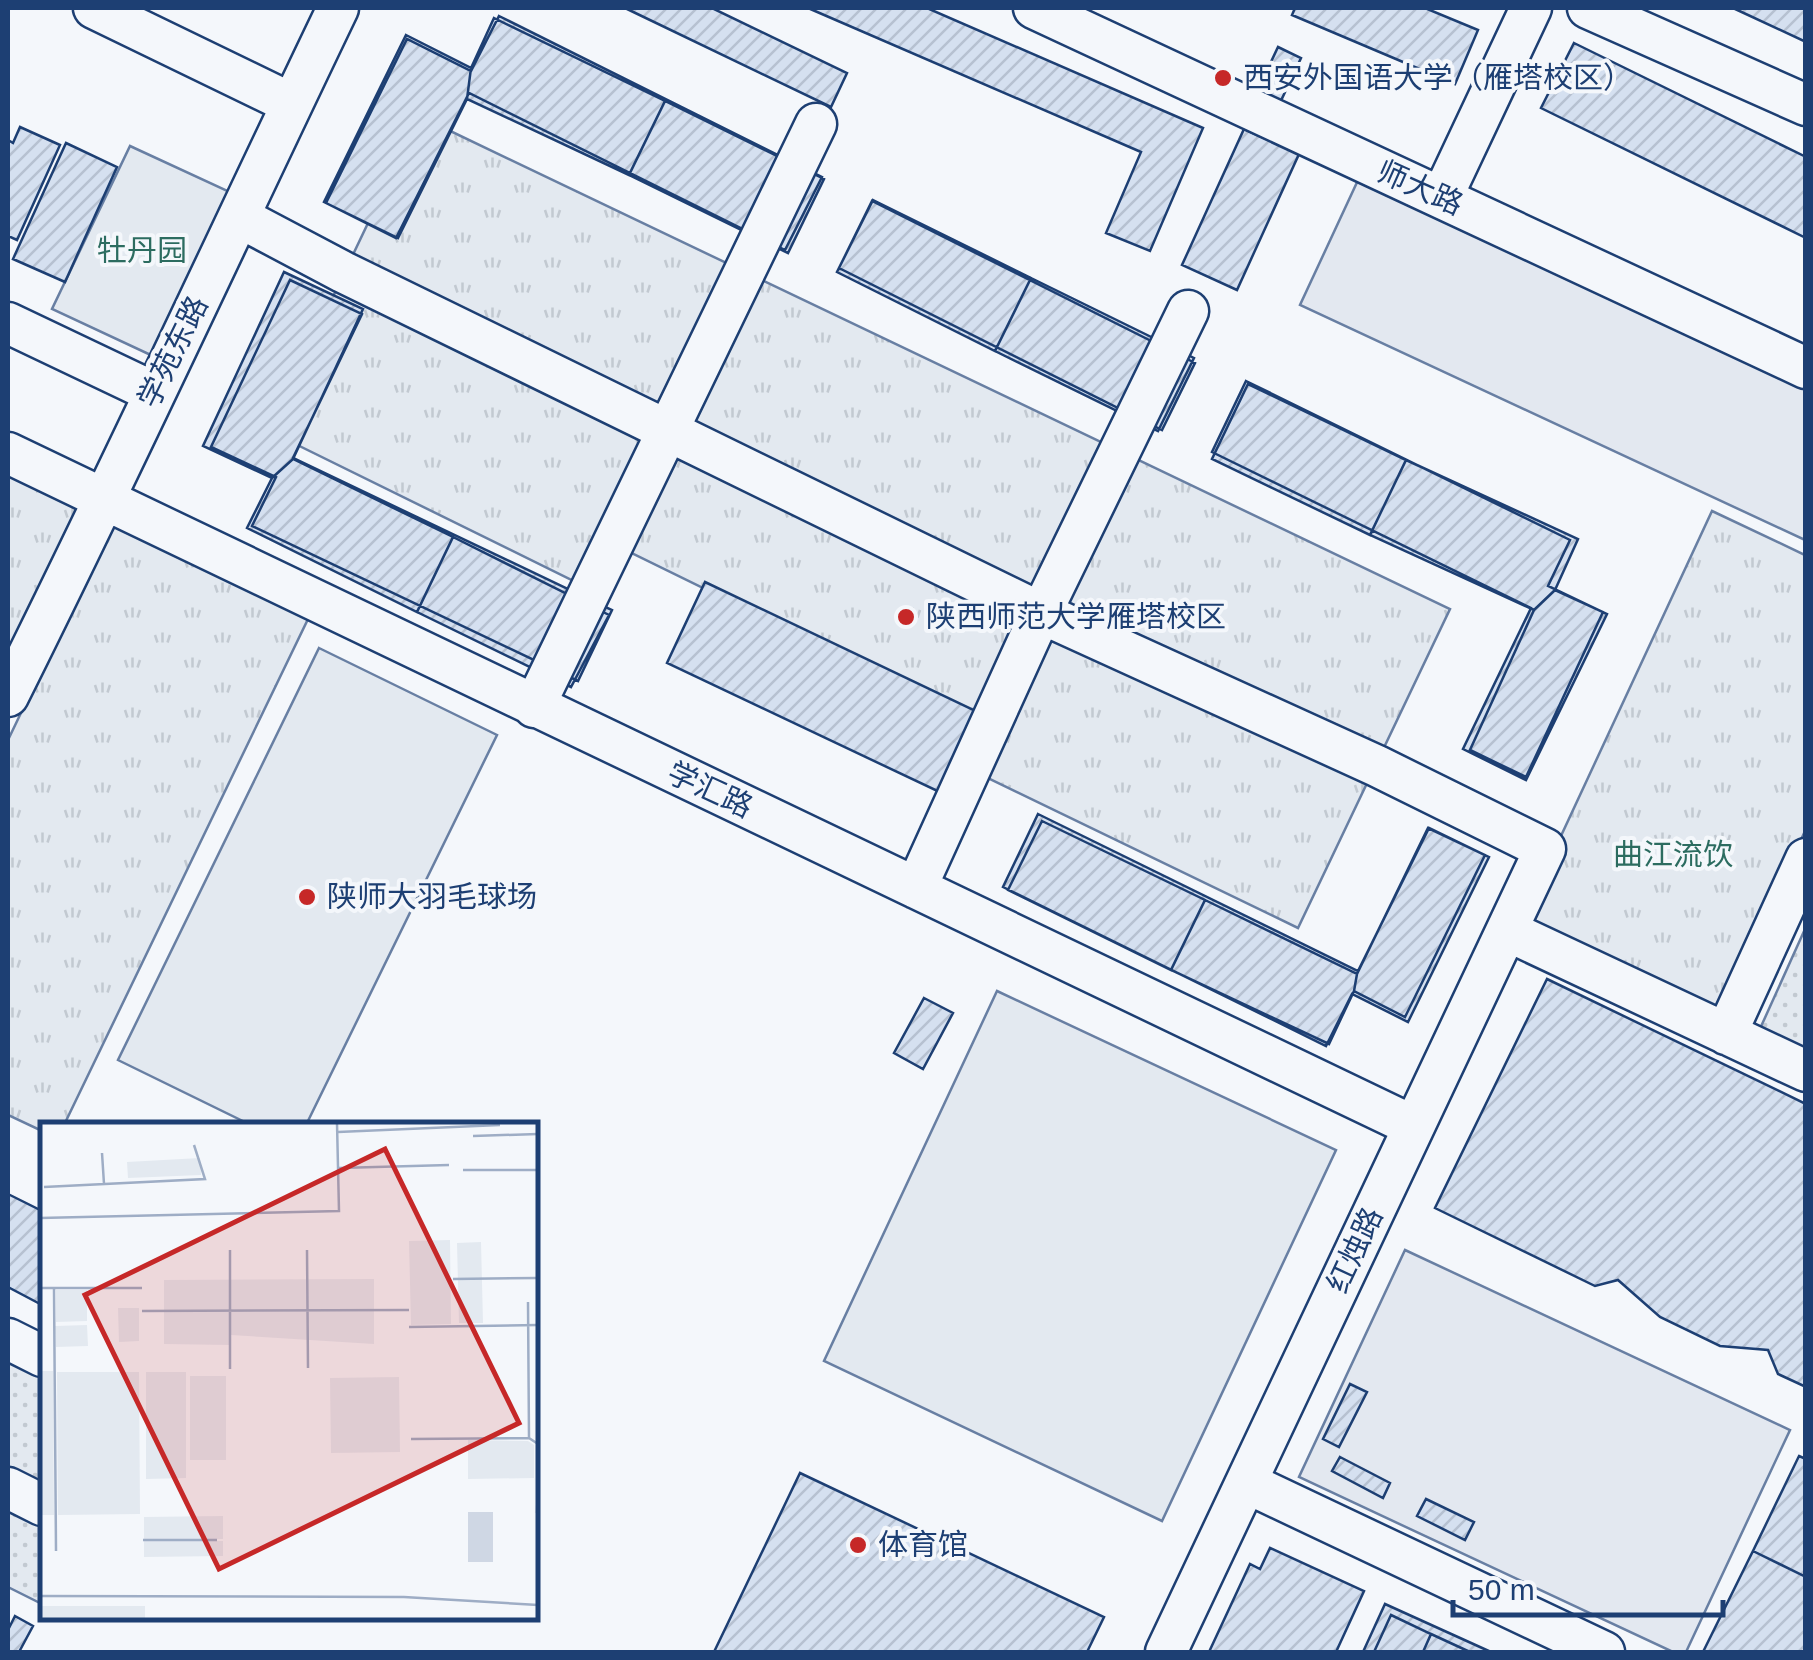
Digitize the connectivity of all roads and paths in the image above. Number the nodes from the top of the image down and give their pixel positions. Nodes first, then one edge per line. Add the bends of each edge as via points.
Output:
1 (94, 8) edge
2 (338, 8) edge
3 (1034, 8) edge
4 (1531, 8) edge
5 (1588, 8) edge
6 (292, 104) junction
7 (1806, 106) edge
8 (816, 124) dead end
9 (1442, 197) junction
10 (238, 216) junction
11 (1188, 311) dead end
12 (8, 322) edge
13 (1806, 368) edge
14 (153, 392) junction
15 (666, 431) junction
16 (8, 454) edge
17 (106, 500) junction
18 (1041, 613) junction
19 (8, 696) edge
20 (534, 706) junction
21 (1806, 860) edge
22 (916, 888) junction
23 (1508, 931) junction
24 (1726, 1034) junction
25 (1806, 1071) edge
26 (1413, 1126) junction
27 (8, 1339) edge
28 (40, 1355) edge
29 (1247, 1483) junction
30 (8, 1488) edge
31 (40, 1504) edge
32 (1166, 1652) edge
33 (1604, 1652) edge

1 - 6 street
2 - 6 street, 学苑东路
3 - 9 street, 师大路
4 - 9 street
5 - 7 street
6 - 10 street, 学苑东路
8 - 15 street
9 - 13 street, 师大路
10 - 14 street, 学苑东路
10 - 15 street
11 - 18 street
12 - 14 street
14 - 17 street, 学苑东路
15 - 18 street
15 - 20 street
16 - 17 street, 学汇路
17 - 19 street, 学苑东路
17 - 20 street, 学汇路
18 - 22 street
18 - 23 street, 红烛路 via 1545,848
20 - 22 street, 学汇路
21 - 24 street
22 - 26 street, 学汇路
23 - 24 street
23 - 26 street, 红烛路
24 - 25 street
26 - 29 street, 红烛路
27 - 28 street
29 - 32 street, 红烛路
29 - 33 street
30 - 31 street

